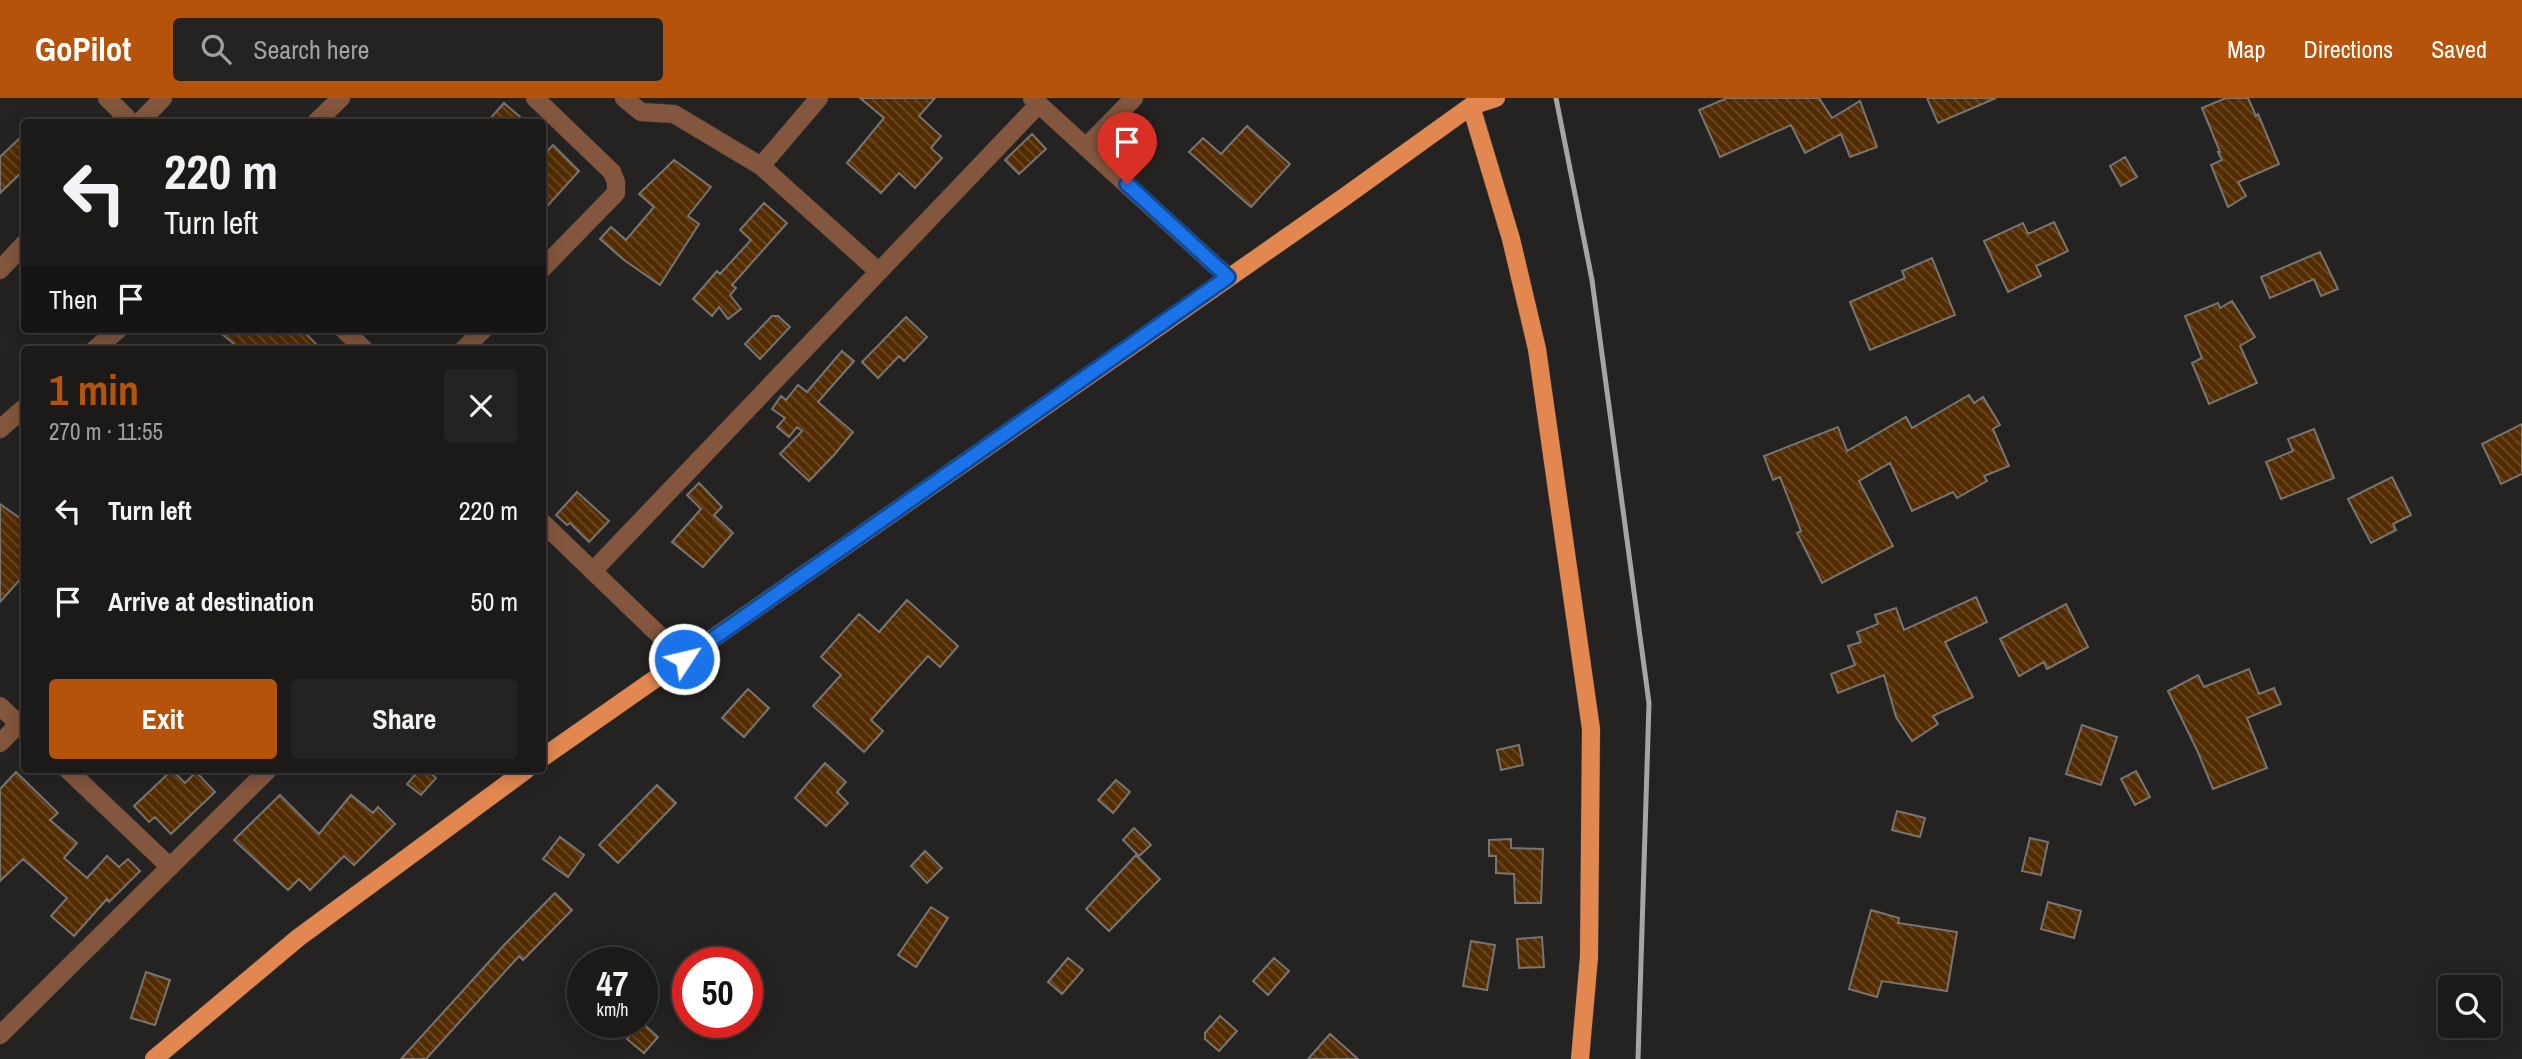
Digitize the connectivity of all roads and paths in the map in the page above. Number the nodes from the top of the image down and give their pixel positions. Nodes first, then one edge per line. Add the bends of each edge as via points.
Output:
1 (107, 98) edge
2 (163, 98) edge
3 (341, 98) edge
4 (535, 98) edge
5 (624, 98) edge
6 (819, 98) edge
7 (1134, 98) edge
8 (1496, 98) edge
9 (1035, 101) edge
10 (1470, 102) edge
11 (128, 119) edge
12 (143, 119) edge
13 (319, 119) edge
14 (1086, 147) junction
15 (761, 166) junction
16 (21, 247) edge
17 (546, 265) edge
18 (0, 270) edge
19 (879, 272) junction
20 (1228, 277) junction
21 (114, 333) edge
22 (347, 333) edge
23 (480, 333) edge
24 (99, 346) edge
25 (361, 346) edge
26 (467, 346) edge
27 (21, 411) edge
28 (0, 429) edge
29 (546, 526) edge
30 (593, 571) junction
31 (684, 659) junction
32 (0, 706) edge
33 (21, 725) edge
34 (21, 727) edge
35 (0, 743) edge
36 (546, 755) edge
37 (71, 773) edge
38 (265, 773) edge
39 (522, 773) edge
40 (170, 867) junction
41 (0, 1035) edge
42 (154, 1059) edge
43 (1580, 1059) edge

1 - 11 street
2 - 12 street
3 - 13 street
4 - 17 street via 612,172 616,182 616,193
5 - 15 street via 641,111 674,114
6 - 15 street
7 - 14 street
8 - 10 main road
9 - 14 street
9 - 19 street
10 - 20 main road
10 - 43 main road via 1511,239 1537,349 1591,729 1589,957
14 - 20 street
15 - 19 street
16 - 18 street
19 - 30 street
20 - 31 main road
21 - 24 street
22 - 25 street
23 - 26 street
27 - 28 street
29 - 30 street
30 - 31 street
31 - 36 main road
32 - 33 street
34 - 35 street
37 - 40 street
38 - 40 street
39 - 42 main road via 298,938
40 - 41 street

